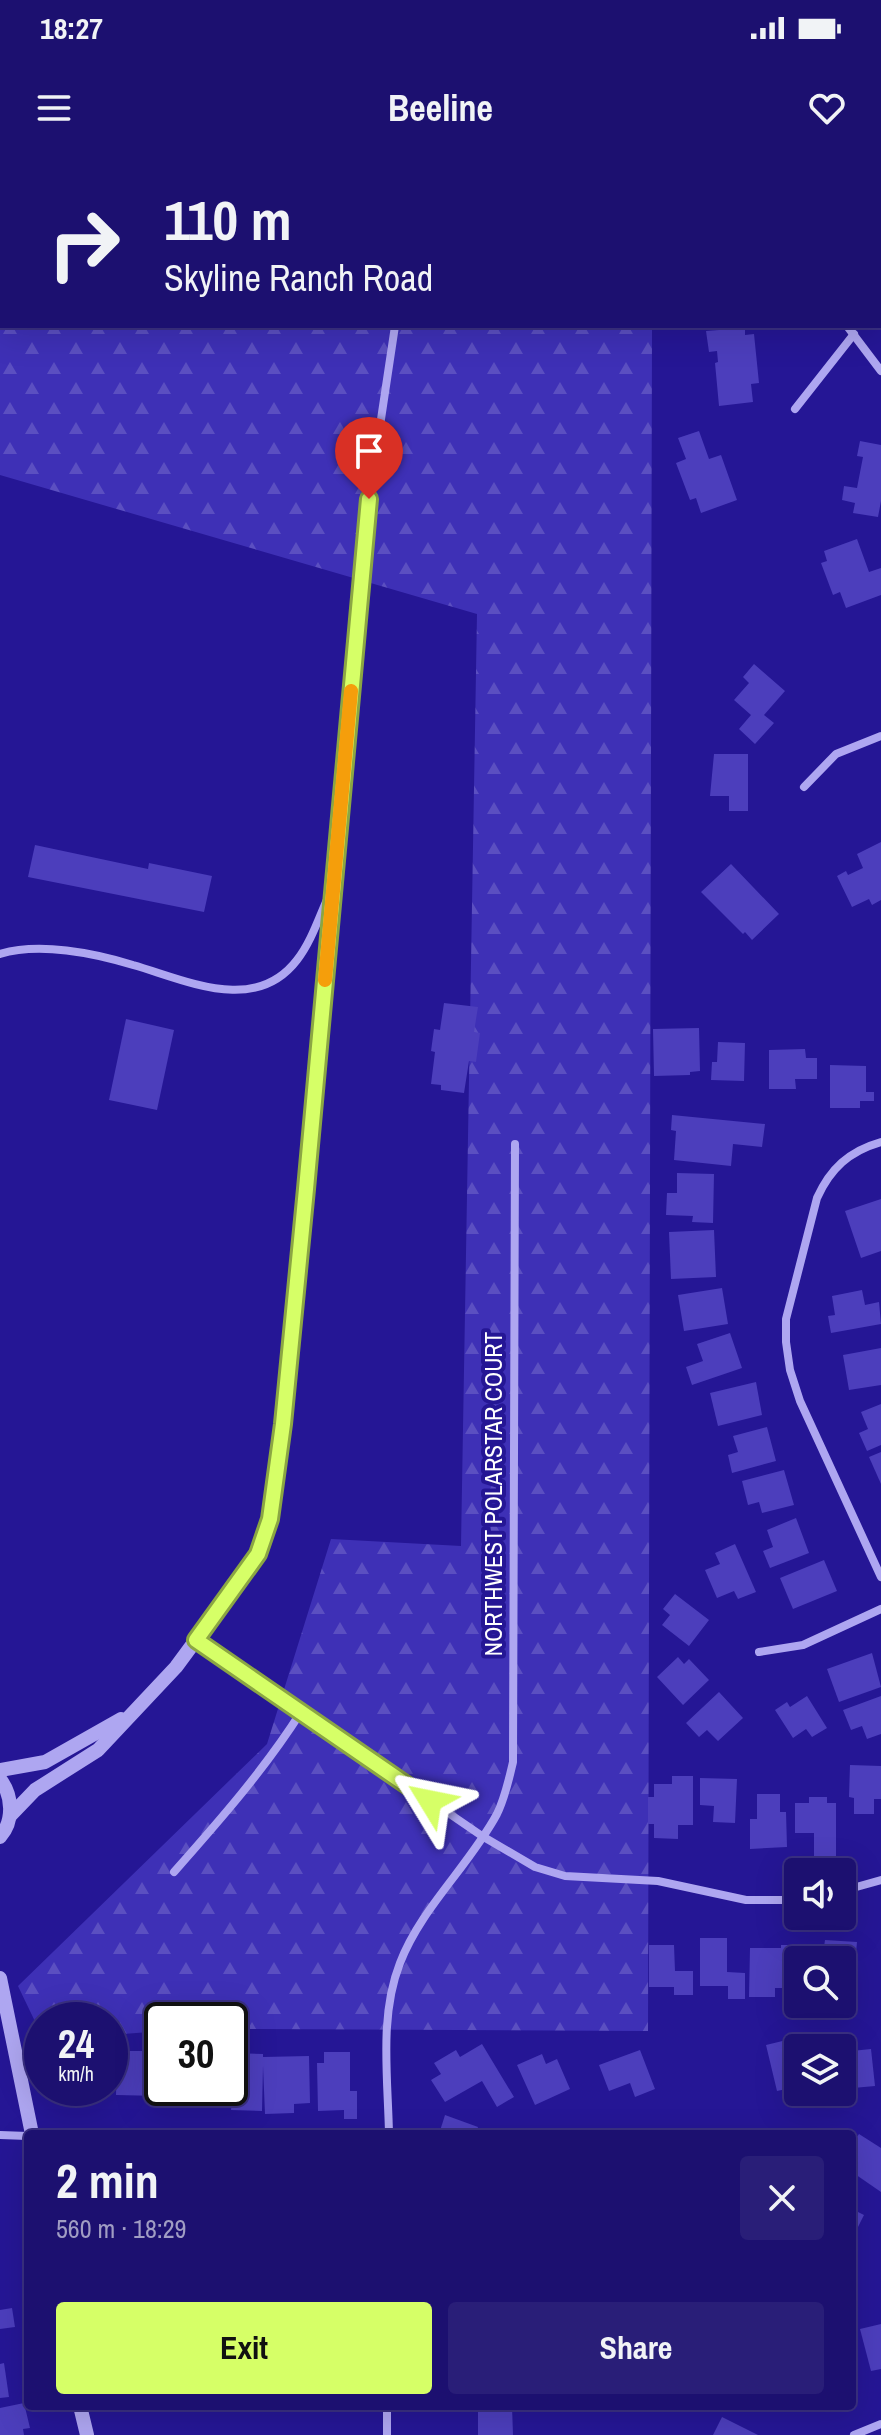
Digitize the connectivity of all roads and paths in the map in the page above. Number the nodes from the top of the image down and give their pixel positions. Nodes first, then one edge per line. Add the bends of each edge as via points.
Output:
1 (395, 328) edge
2 (849, 328) edge
3 (854, 334) junction
4 (881, 371) edge
5 (795, 409) dead end
6 (881, 736) edge
7 (804, 787) dead end
8 (333, 886) junction
9 (0, 954) edge
10 (881, 1142) edge
11 (515, 1144) dead end
12 (881, 1577) edge
13 (221, 1606) joint
14 (881, 1609) edge
15 (196, 1640) junction
16 (759, 1652) dead end
17 (301, 1712) junction
18 (129, 1715) junction
19 (0, 1770) edge
20 (0, 1779) edge
21 (10, 1816) junction
22 (482, 1836) junction
23 (0, 1837) edge
24 (174, 1872) dead end
25 (881, 1880) edge
26 (856, 1887) edge
27 (784, 1900) edge
28 (0, 1978) edge
29 (29, 2130) edge
30 (389, 2130) edge
31 (0, 2135) edge
32 (24, 2135) edge
33 (81, 2410) edge
34 (387, 2410) edge
35 (881, 2424) edge
36 (87, 2435) edge
37 (387, 2435) edge
38 (854, 2435) edge

1 - 8 street via 369,499
2 - 3 street
3 - 4 street
3 - 5 street
6 - 7 street via 836,754
8 - 9 street via 299,958 254,989 206,989 130,964 46,948
8 - 13 street via 270,1519 258,1554
10 - 12 street via 841,1161 825,1180 786,1319 790,1370 800,1401
11 - 22 street, NORTHWEST POLARSTAR COURT via 513,1762 497,1813
13 - 15 street
14 - 16 street via 803,1645
15 - 17 street
15 - 18 street
17 - 22 street
17 - 24 street via 242,1796
18 - 19 street via 45,1762
18 - 21 street via 98,1750 35,1790
20 - 21 street via 10,1799
21 - 23 street
22 - 27 street via 535,1867 565,1876 658,1881 746,1900
22 - 30 street, NORTHWEST POLARSTAR COURT via 413,1936 391,1990
25 - 26 street
28 - 29 street
31 - 32 street
33 - 36 street
34 - 37 street
35 - 38 street

